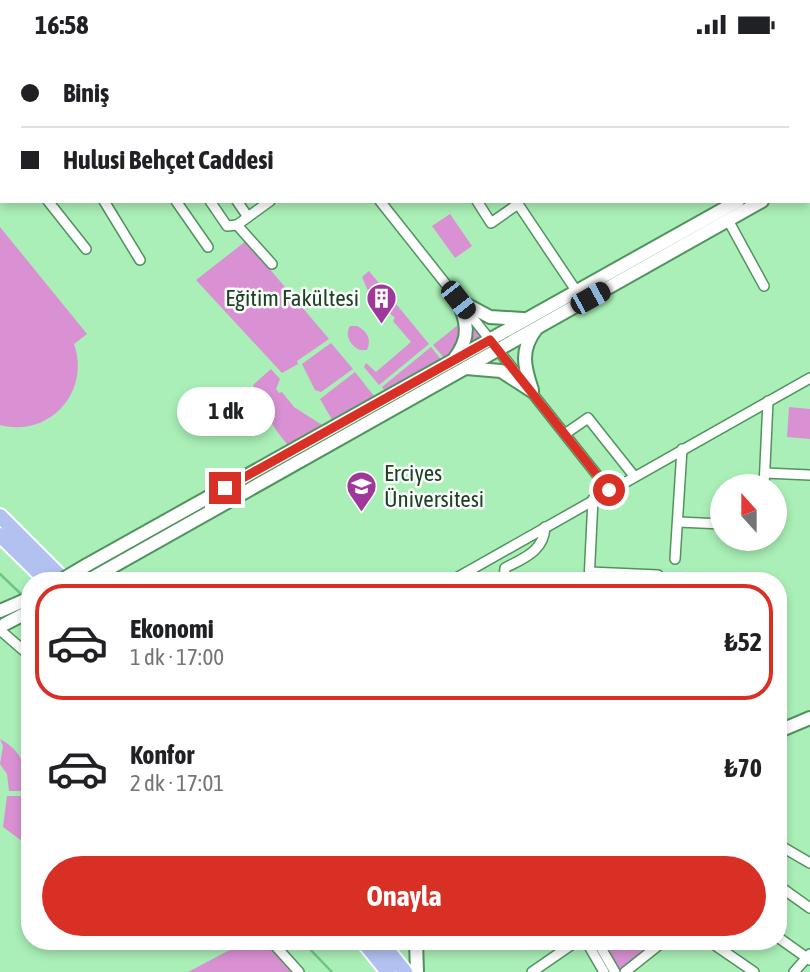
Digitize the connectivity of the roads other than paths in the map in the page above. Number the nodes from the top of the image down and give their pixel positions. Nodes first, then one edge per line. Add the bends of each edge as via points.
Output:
1 (50, 203) edge
2 (105, 203) edge
3 (177, 203) edge
4 (211, 203) edge
5 (238, 203) edge
6 (266, 203) edge
7 (382, 203) edge
8 (478, 203) edge
9 (520, 203) edge
10 (734, 203) edge
11 (758, 203) edge
12 (248, 217) junction
13 (728, 220) junction
14 (237, 225) junction
15 (208, 247) dead end
16 (86, 249) dead end
17 (140, 260) dead end
18 (272, 264) dead end
19 (764, 286) dead end
20 (577, 292) junction
21 (458, 300) junction
22 (533, 323) junction
23 (494, 344) junction
24 (457, 365) junction
25 (810, 378) edge
26 (532, 390) junction
27 (768, 401) junction
28 (565, 434) junction
29 (682, 449) junction
30 (765, 473) joint
31 (810, 475) edge
32 (634, 476) junction
33 (609, 490) junction
34 (593, 499) junction
35 (0, 516) edge
36 (678, 522) junction
37 (710, 523) edge
38 (545, 527) junction
39 (0, 535) edge
40 (676, 559) dead end
41 (38, 572) edge
42 (56, 572) edge
43 (75, 572) edge
44 (102, 572) edge
45 (467, 572) edge
46 (505, 572) edge
47 (589, 572) edge
48 (21, 608) edge
49 (1, 622) edge
50 (21, 646) edge
51 (810, 718) edge
52 (787, 728) edge
53 (787, 850) edge
54 (810, 863) edge
55 (787, 892) edge
56 (810, 908) edge
57 (787, 943) edge
58 (279, 950) edge
59 (370, 950) edge
60 (391, 950) edge
61 (416, 950) edge
62 (563, 950) edge
63 (591, 950) edge
64 (602, 950) edge
65 (653, 950) edge
66 (722, 950) edge
67 (809, 957) edge
68 (299, 972) edge
69 (388, 972) edge
70 (405, 972) edge
71 (417, 972) edge
72 (532, 972) edge
73 (604, 972) edge
74 (615, 972) edge
75 (625, 972) edge
76 (754, 972) edge
77 (794, 972) edge

1 - 16 street
2 - 17 street
3 - 15 street
4 - 14 street via 227,226
5 - 12 street
6 - 12 street
7 - 21 street
8 - 9 street via 491,223
9 - 20 street
10 - 20 street
11 - 13 street
12 - 14 street
13 - 19 street
13 - 22 street
14 - 18 street
20 - 22 street
21 - 22 street via 489,317
21 - 23 street
21 - 24 street via 467,333
22 - 23 street
22 - 26 street via 524,355
23 - 24 street
23 - 26 street
24 - 26 street via 501,371
24 - 43 street, bridge
24 - 44 street
25 - 27 street
26 - 28 street
27 - 29 street
27 - 30 street
28 - 32 street via 588,418
28 - 33 street
29 - 32 street
29 - 36 street
30 - 31 street
32 - 33 street
33 - 34 street
34 - 38 street
34 - 47 street
35 - 42 main road
36 - 37 street
36 - 40 street
38 - 45 street
38 - 46 street via 537,549
39 - 41 main road
48 - 49 street
49 - 50 street
51 - 52 street
53 - 54 street
55 - 56 street
57 - 67 street
58 - 68 street
59 - 69 main road
60 - 70 main road
61 - 71 street
62 - 72 street
63 - 73 street
64 - 74 street
65 - 75 street
66 - 76 street
67 - 77 street

